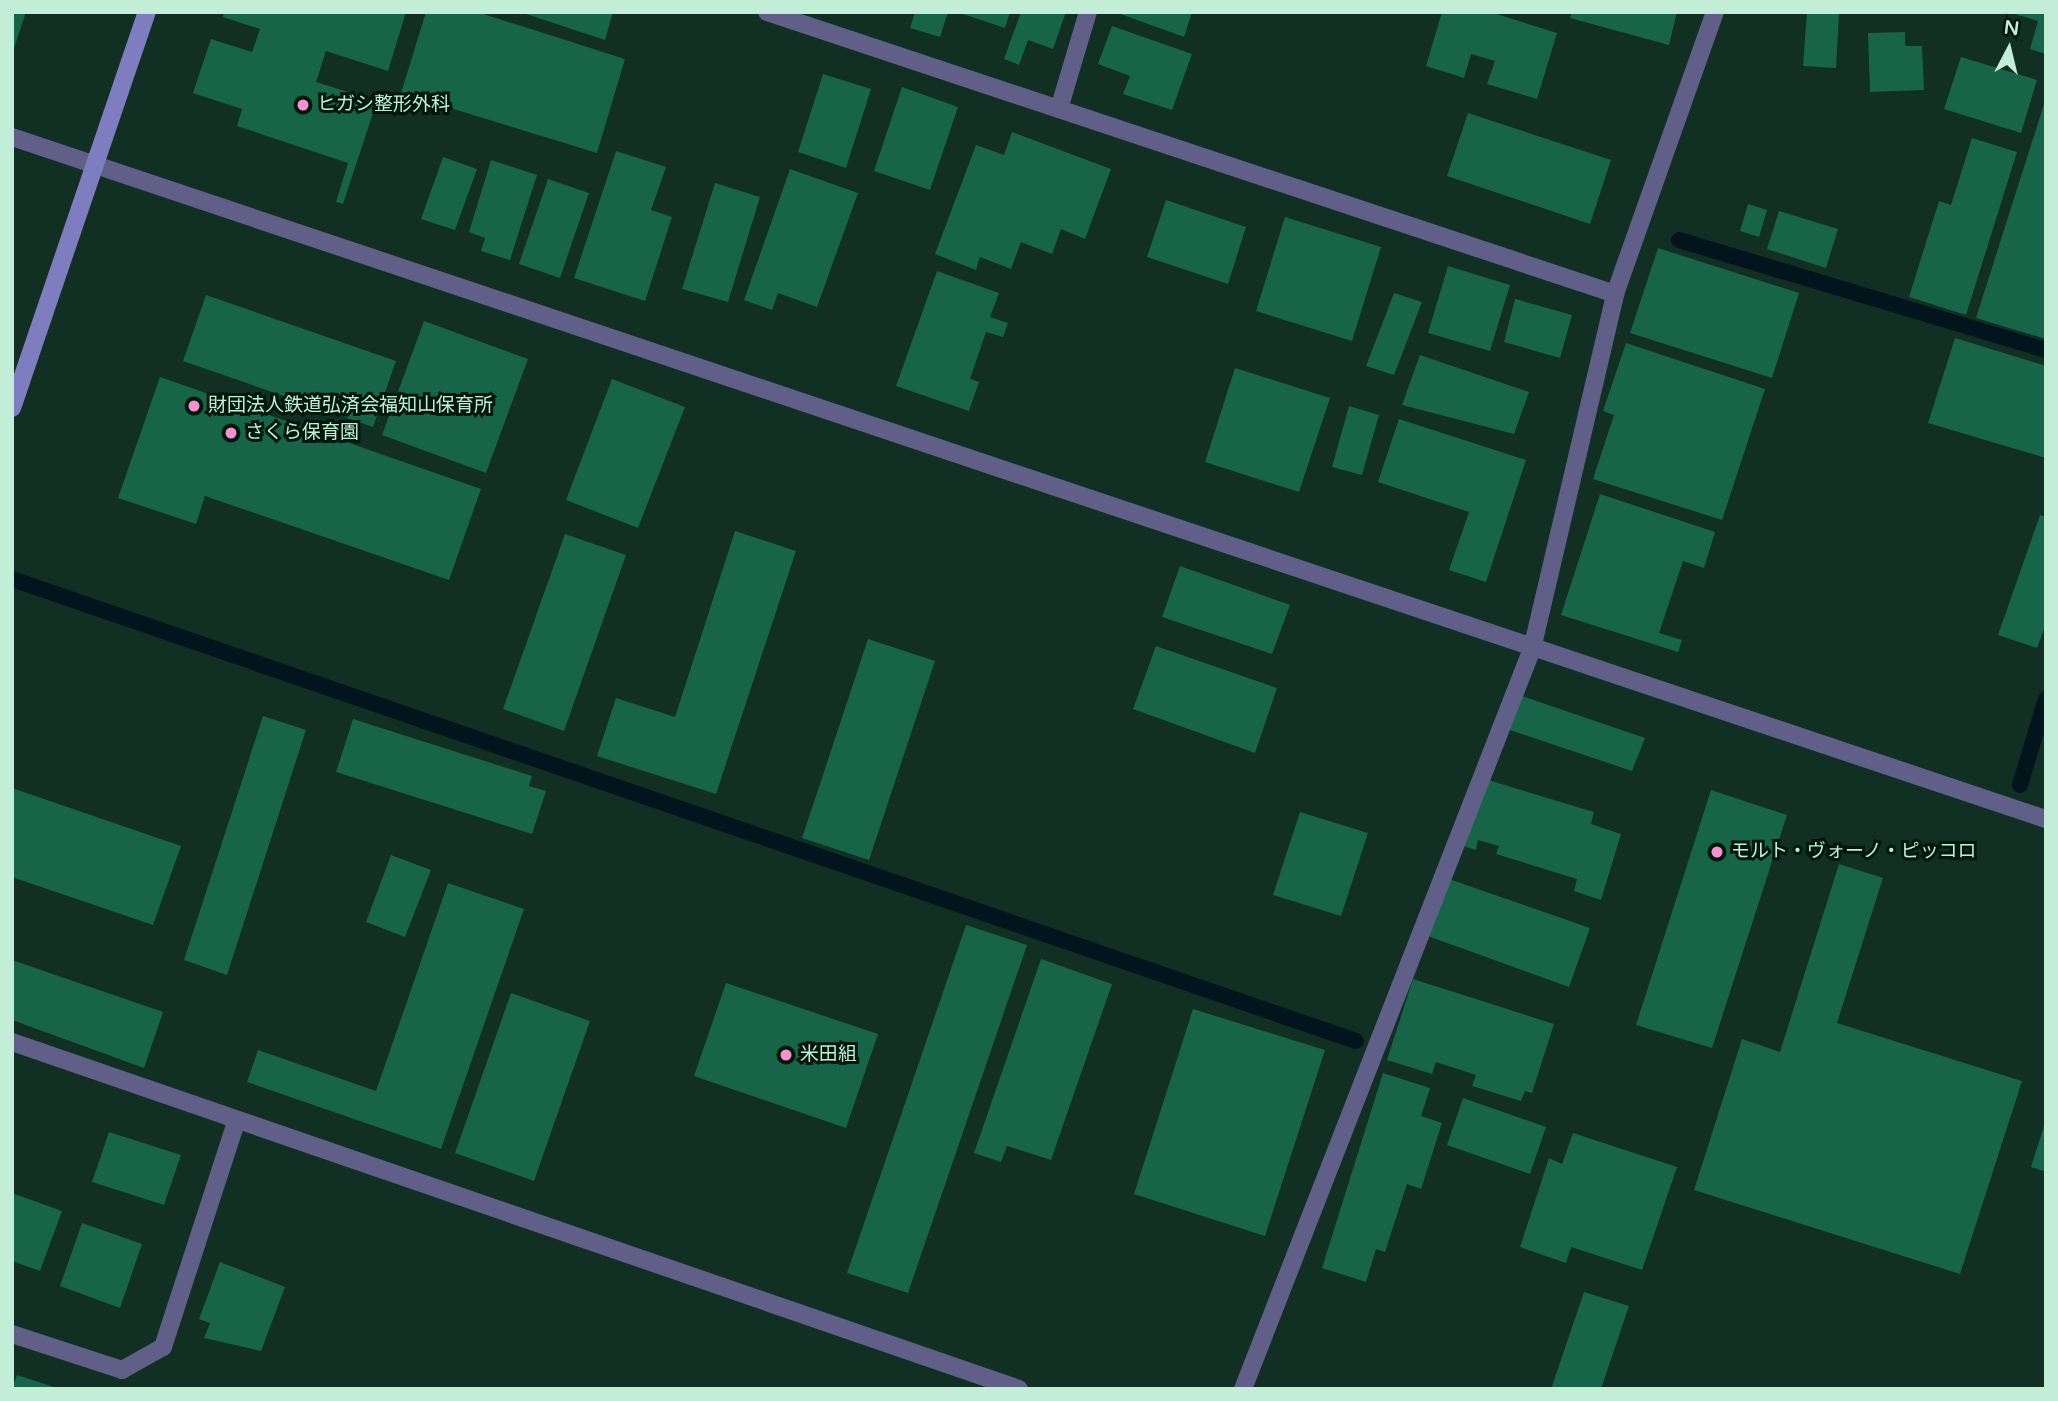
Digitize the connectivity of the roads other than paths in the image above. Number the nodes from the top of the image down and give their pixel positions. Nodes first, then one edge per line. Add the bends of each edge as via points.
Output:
1 (147, 12) edge
2 (767, 12) edge
3 (1088, 12) edge
4 (1715, 12) edge
5 (1059, 109) junction
6 (12, 136) edge
7 (96, 167) junction
8 (1615, 294) junction
9 (12, 408) edge
10 (1532, 649) junction
11 (2046, 819) edge
12 (12, 1042) edge
13 (236, 1122) junction
14 (12, 1334) edge
15 (1011, 1388) edge
16 (1243, 1389) edge

1 - 7 street
2 - 5 street
3 - 5 street
4 - 8 street
5 - 8 street
6 - 7 street
7 - 9 street
7 - 10 street
8 - 10 street
10 - 11 street
10 - 16 street
12 - 13 street
13 - 14 street via 163,1347 121,1370
13 - 15 street

